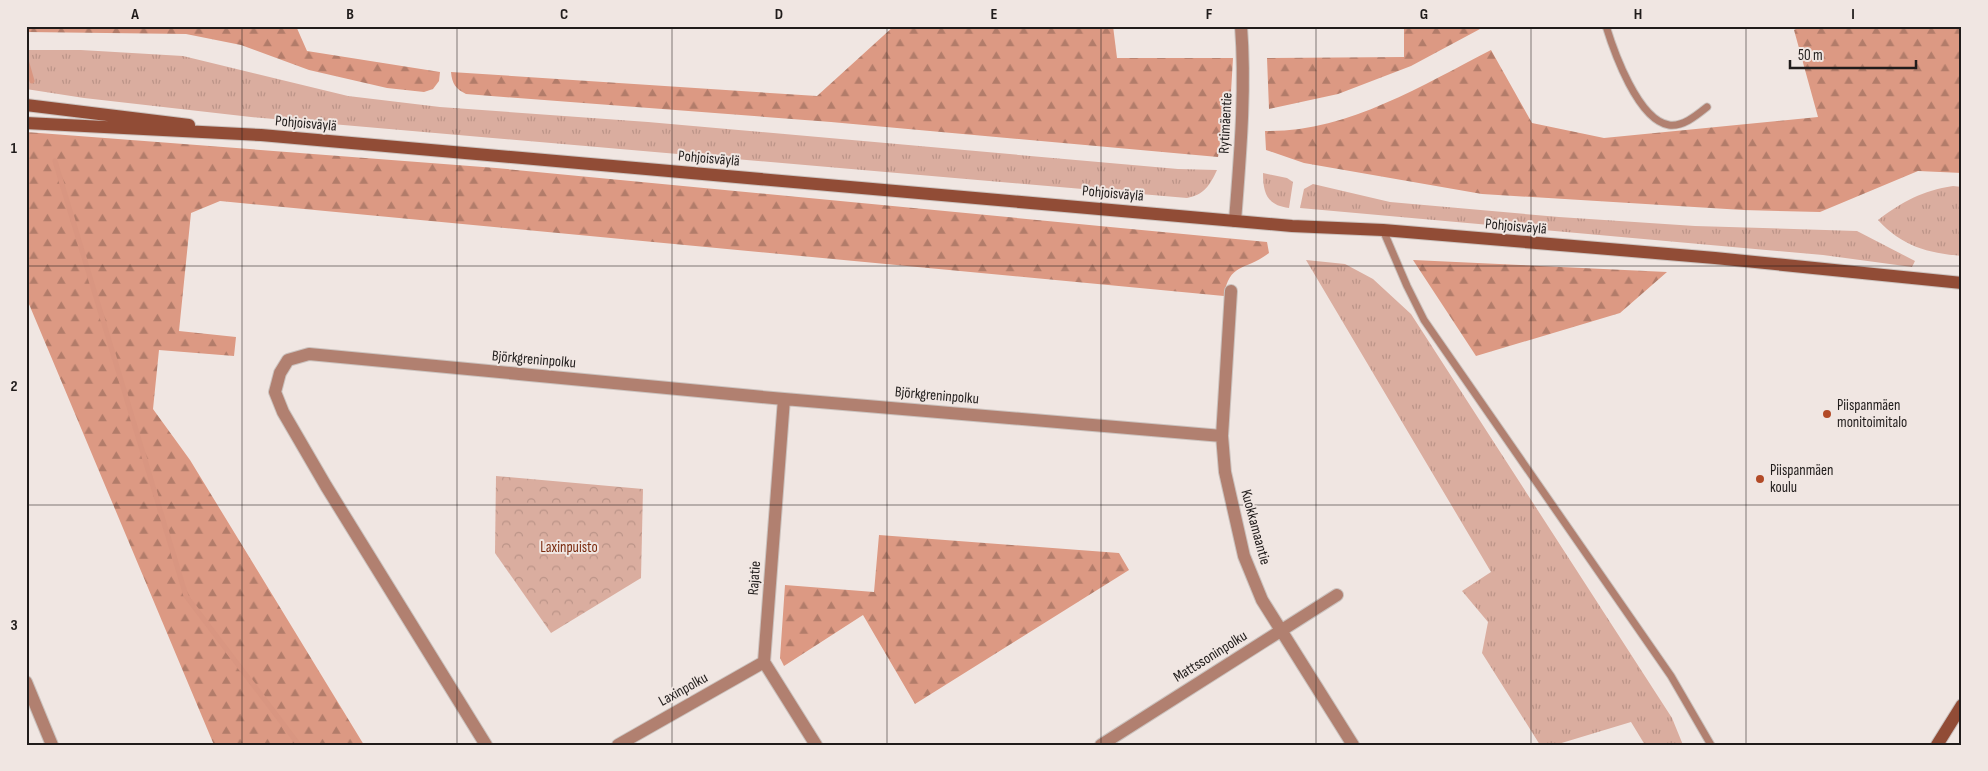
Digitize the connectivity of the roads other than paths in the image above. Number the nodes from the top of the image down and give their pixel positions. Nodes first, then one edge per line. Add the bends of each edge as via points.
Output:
1 (1241, 26) edge
2 (1606, 26) edge
3 (26, 105) edge
4 (1707, 107) dead end
5 (26, 123) edge
6 (261, 135) junction
7 (1235, 220) junction
8 (1383, 230) junction
9 (1962, 283) edge
10 (1231, 291) dead end
11 (784, 399) junction
12 (1222, 436) junction
13 (1338, 595) dead end
14 (1282, 630) junction
15 (764, 662) junction
16 (26, 682) edge
17 (1962, 705) edge
18 (52, 745) edge
19 (486, 745) edge
20 (618, 745) edge
21 (816, 745) edge
22 (1101, 745) edge
23 (1353, 745) edge
24 (1711, 745) edge
25 (1937, 745) edge

1 - 7 street, Rytimäentie via 1244,60 1242,125
2 - 4 lane via 1629,82 1654,118 1670,125 1689,120
3 - 6 main road, Pohjoisväylä
5 - 6 main road, Pohjoisväylä
6 - 7 main road, Pohjoisväylä
7 - 8 main road, Pohjoisväylä
8 - 9 main road, Pohjoisväylä
8 - 24 lane via 1424,320 1671,676
10 - 12 street, Kuokkamaantie
11 - 12 street, Björkgreninpolku
11 - 15 street, Rajatie
11 - 19 street, Björkgreninpolku via 309,354 288,360 280,373 276,392 283,412
12 - 14 street, Kuokkamaantie via 1225,472 1244,556 1262,600
13 - 14 street, Mattssoninpolku
14 - 22 street, Mattssoninpolku
14 - 23 street, Kuokkamaantie
15 - 20 street, Laxinpolku
15 - 21 street
16 - 18 street
17 - 25 main road

